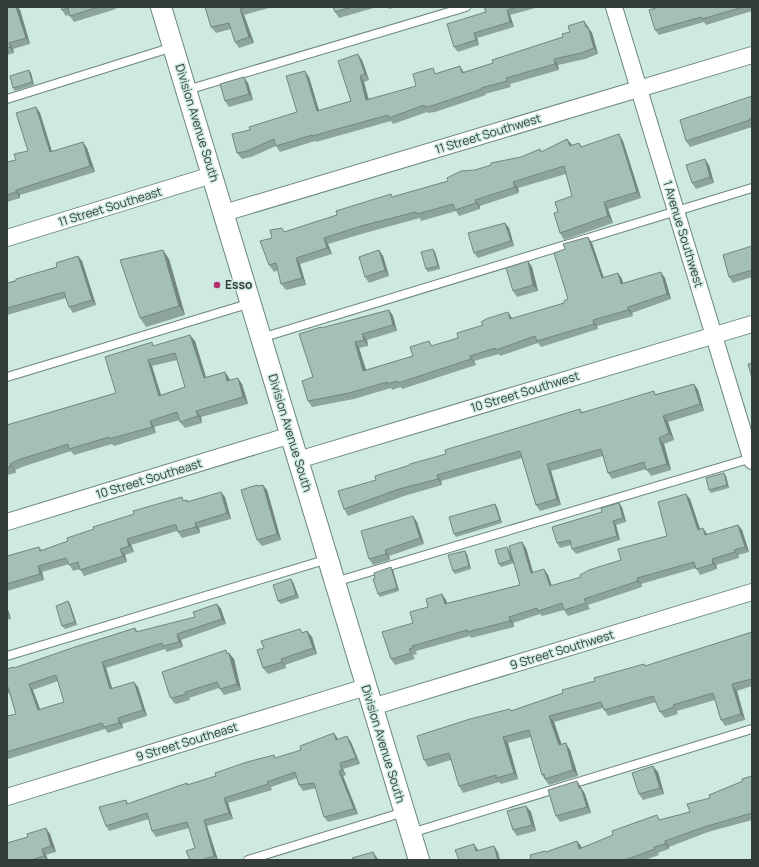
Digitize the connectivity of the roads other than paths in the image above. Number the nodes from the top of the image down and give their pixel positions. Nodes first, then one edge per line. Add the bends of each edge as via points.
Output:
1 (161, 7) edge
2 (466, 7) edge
3 (614, 7) edge
4 (174, 47) junction
5 (752, 55) edge
6 (639, 88) junction
7 (187, 90) junction
8 (7, 99) edge
9 (212, 175) junction
10 (752, 188) edge
11 (676, 212) junction
12 (224, 213) junction
13 (7, 238) edge
14 (251, 303) junction
15 (752, 324) edge
16 (714, 335) junction
17 (261, 338) junction
18 (7, 377) edge
19 (290, 435) junction
20 (298, 460) junction
21 (752, 460) edge
22 (7, 522) edge
23 (328, 559) junction
24 (335, 582) junction
25 (752, 592) edge
26 (7, 656) edge
27 (366, 687) junction
28 (372, 707) junction
29 (752, 729) edge
30 (7, 797) edge
31 (404, 812) junction
32 (411, 833) junction
33 (248, 860) edge
34 (419, 860) edge

1 - 4 street, Division Avenue South
2 - 7 lane
3 - 6 street, 1 Avenue Southwest
4 - 7 street, Division Avenue South
4 - 8 lane
5 - 6 street, 11 Street Southwest
6 - 11 street, 1 Avenue Southwest
6 - 12 street, 11 Street Southwest
7 - 9 street, Division Avenue South
9 - 12 street, Division Avenue South
9 - 13 street, 11 Street Southeast
10 - 11 lane
11 - 16 street, 1 Avenue Southwest
11 - 17 lane
12 - 14 street, Division Avenue South
14 - 17 street, Division Avenue South
14 - 18 lane
15 - 16 street, 10 Street Southwest
16 - 20 street, 10 Street Southwest
16 - 21 street, 1 Avenue Southwest
17 - 19 street, Division Avenue South
19 - 20 street, Division Avenue South
19 - 22 street, 10 Street Southeast
20 - 23 street, Division Avenue South
21 - 24 lane
23 - 24 street, Division Avenue South
23 - 26 lane
24 - 27 street, Division Avenue South
25 - 28 street, 9 Street Southwest
27 - 28 street, Division Avenue South
27 - 30 street, 9 Street Southeast
28 - 31 street, Division Avenue South
29 - 32 lane
31 - 32 street, Division Avenue South
31 - 33 lane
32 - 34 street, Division Avenue South

